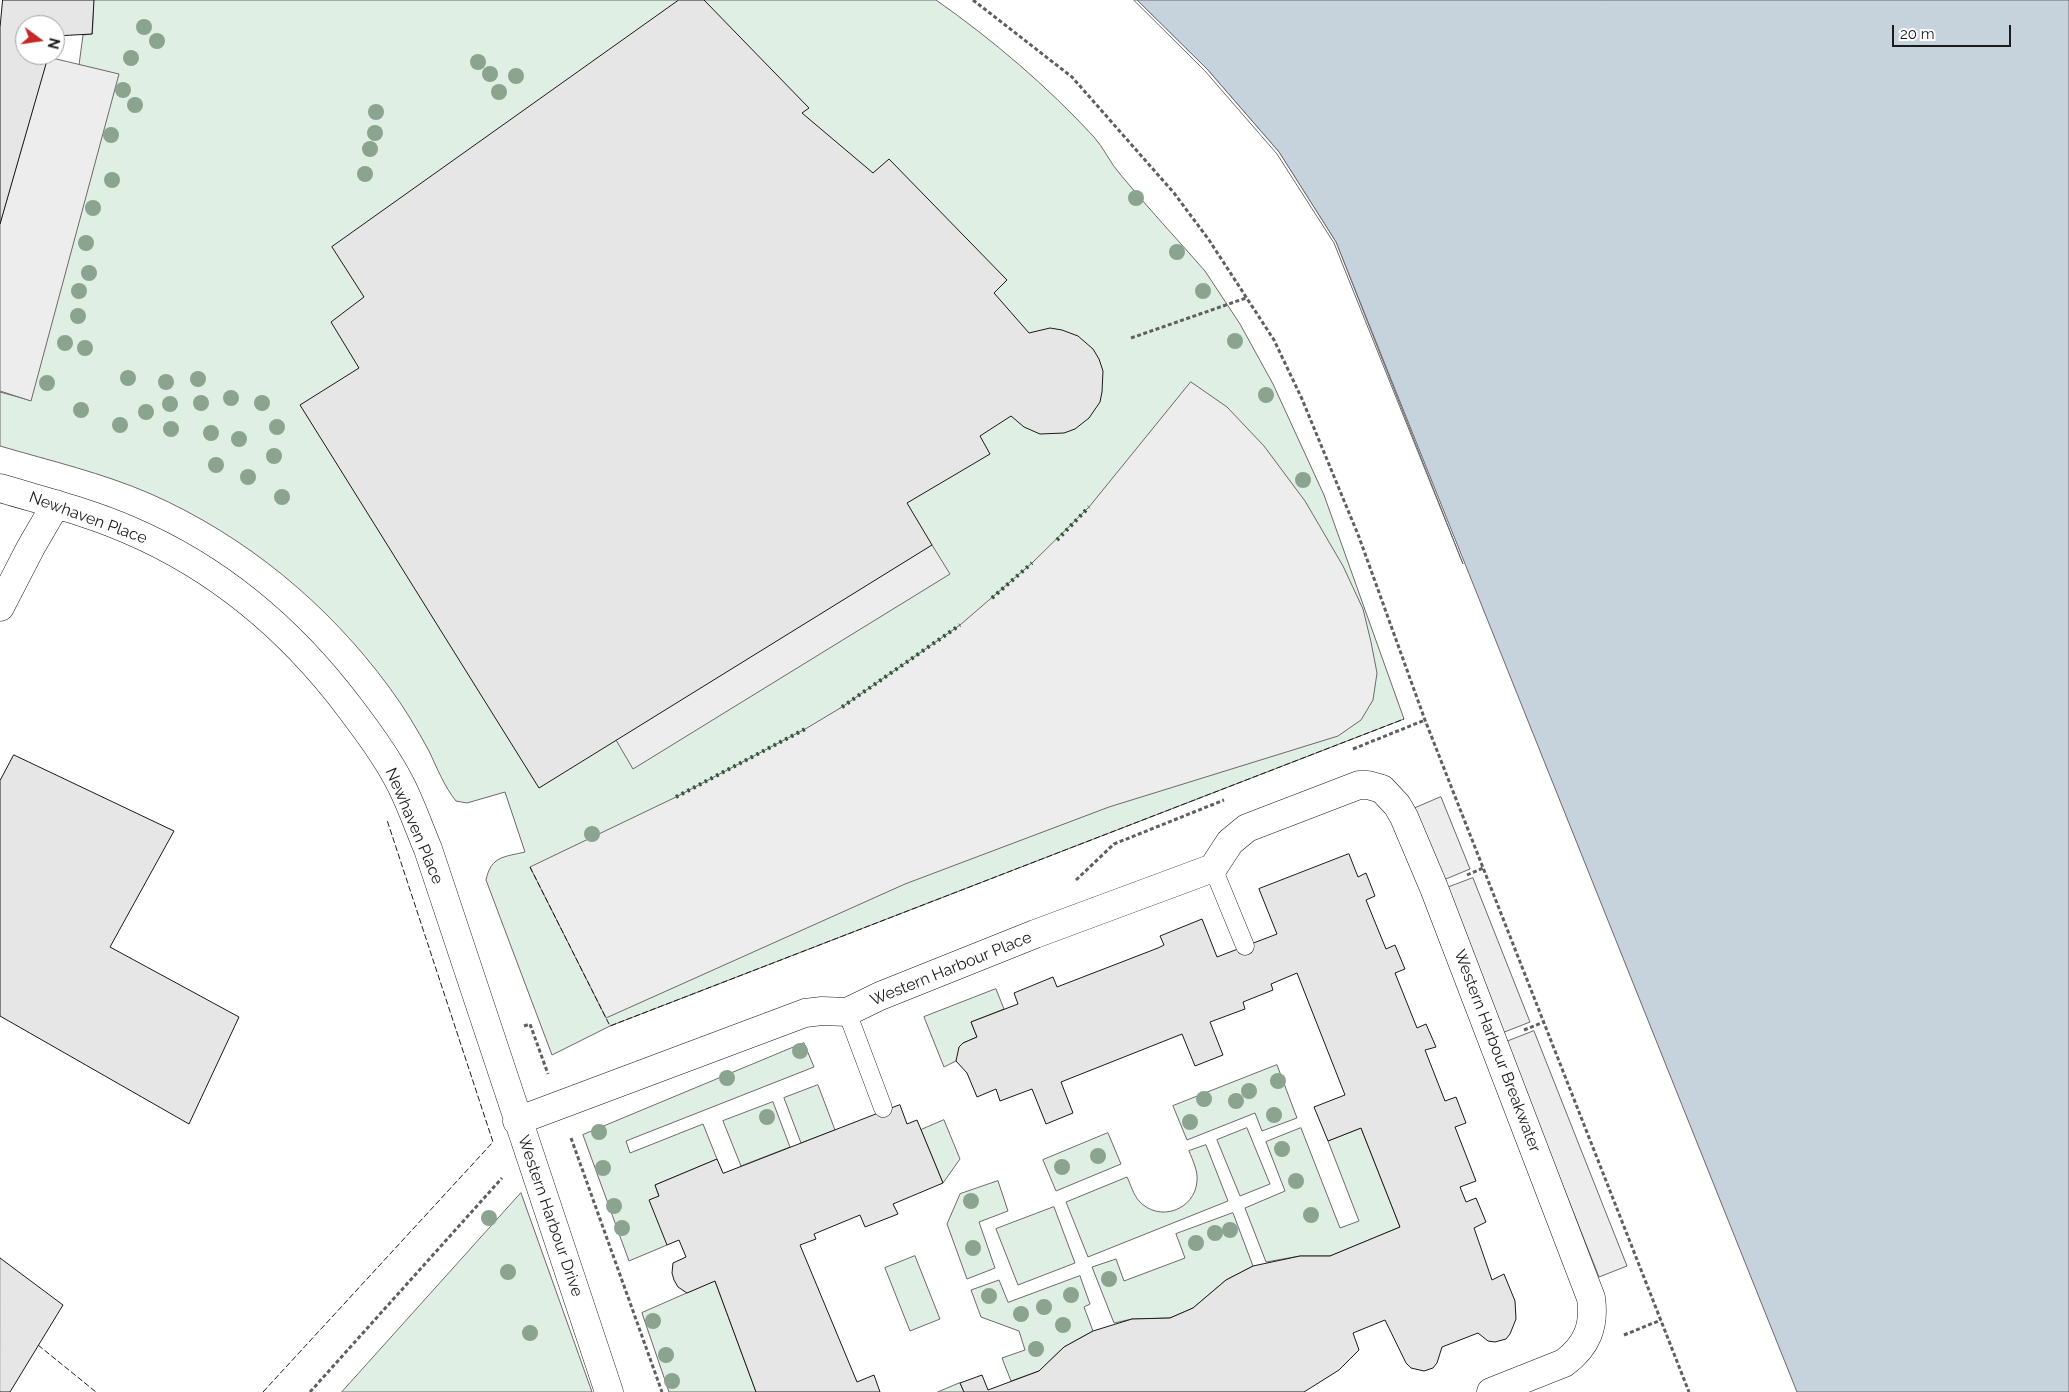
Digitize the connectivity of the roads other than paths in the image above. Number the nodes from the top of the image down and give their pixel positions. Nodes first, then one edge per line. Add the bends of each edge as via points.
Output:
1 (0, 488) edge
2 (56, 504) junction
3 (0, 607) edge
4 (1213, 868) junction
5 (1245, 946) dead end
6 (847, 1012) junction
7 (490, 1041) joint
8 (883, 1108) dead end
9 (517, 1121) junction
10 (609, 1392) edge
11 (1491, 1392) edge

1 - 2 street, Newhaven Place
2 - 3 street
2 - 7 street, Newhaven Place via 129,530 195,564 270,618 330,680 374,739 400,783 428,850
4 - 5 lane
4 - 6 street, Western Harbour Place via 1034,934
4 - 11 street, Western Harbour Breakwater via 1230,842 1247,828 1359,785 1382,789 1397,805 1434,888 1591,1298 1593,1312 1588,1335 1564,1363
6 - 8 lane
6 - 9 street, Western Harbour Place via 806,1013
7 - 9 street, Western Harbour Drive
9 - 10 street, Western Harbour Drive

